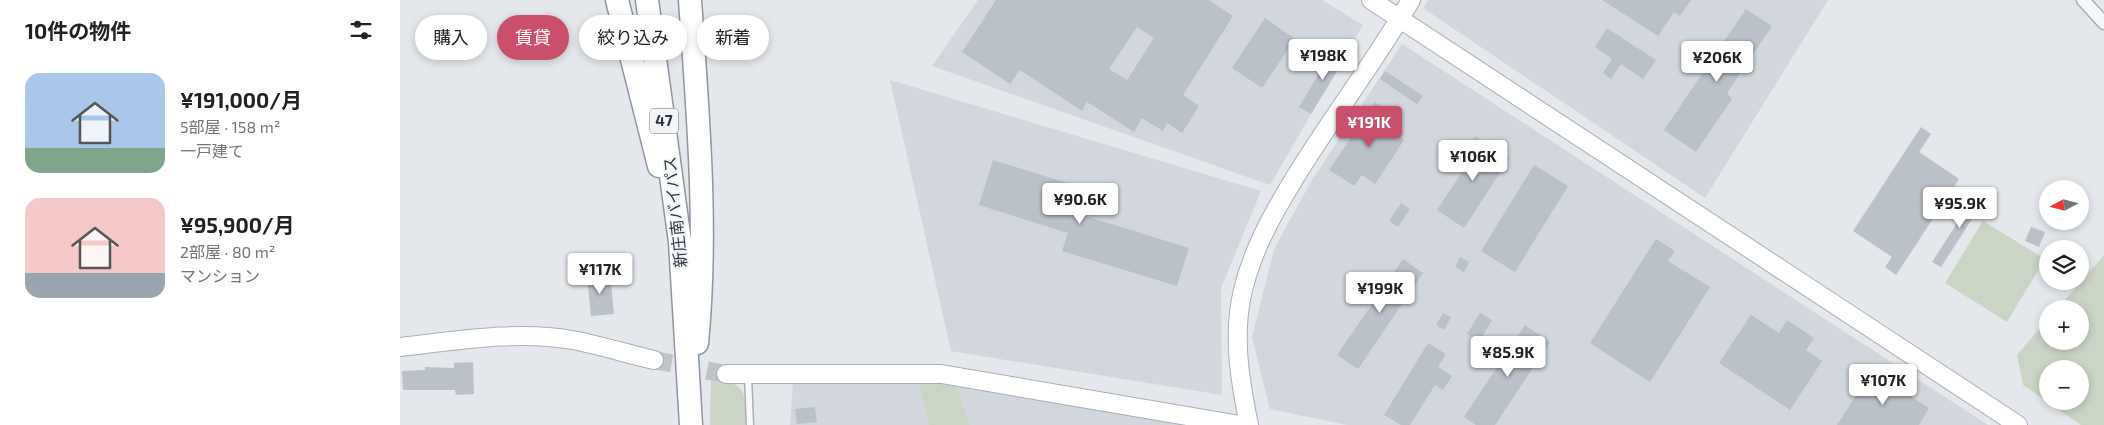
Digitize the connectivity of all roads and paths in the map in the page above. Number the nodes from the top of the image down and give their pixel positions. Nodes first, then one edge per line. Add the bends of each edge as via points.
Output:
1 (617, 0) edge
2 (647, 0) edge
3 (690, 0) edge
4 (1371, 0) edge
5 (1411, 0) edge
6 (2083, 0) edge
7 (1400, 19) junction
8 (2104, 23) edge
9 (680, 242) junction
10 (400, 346) edge
11 (654, 360) tunnel mouth
12 (726, 374) tunnel mouth
13 (748, 375) junction
14 (691, 419) edge
15 (750, 425) edge
16 (1240, 425) edge
17 (1249, 425) edge
18 (2018, 425) edge

1 - 9 highway
2 - 9 highway, 新庄南バイパス / 47
3 - 14 highway via 701,153 703,284
4 - 7 street
5 - 7 street
6 - 8 street
7 - 17 street via 1317,141 1271,217 1254,257 1243,291 1238,334 1239,377
7 - 18 street
9 - 14 highway, 新庄南バイパス / 47
10 - 11 street via 534,336 572,340
12 - 13 street
13 - 15 lane
13 - 16 street via 941,374

